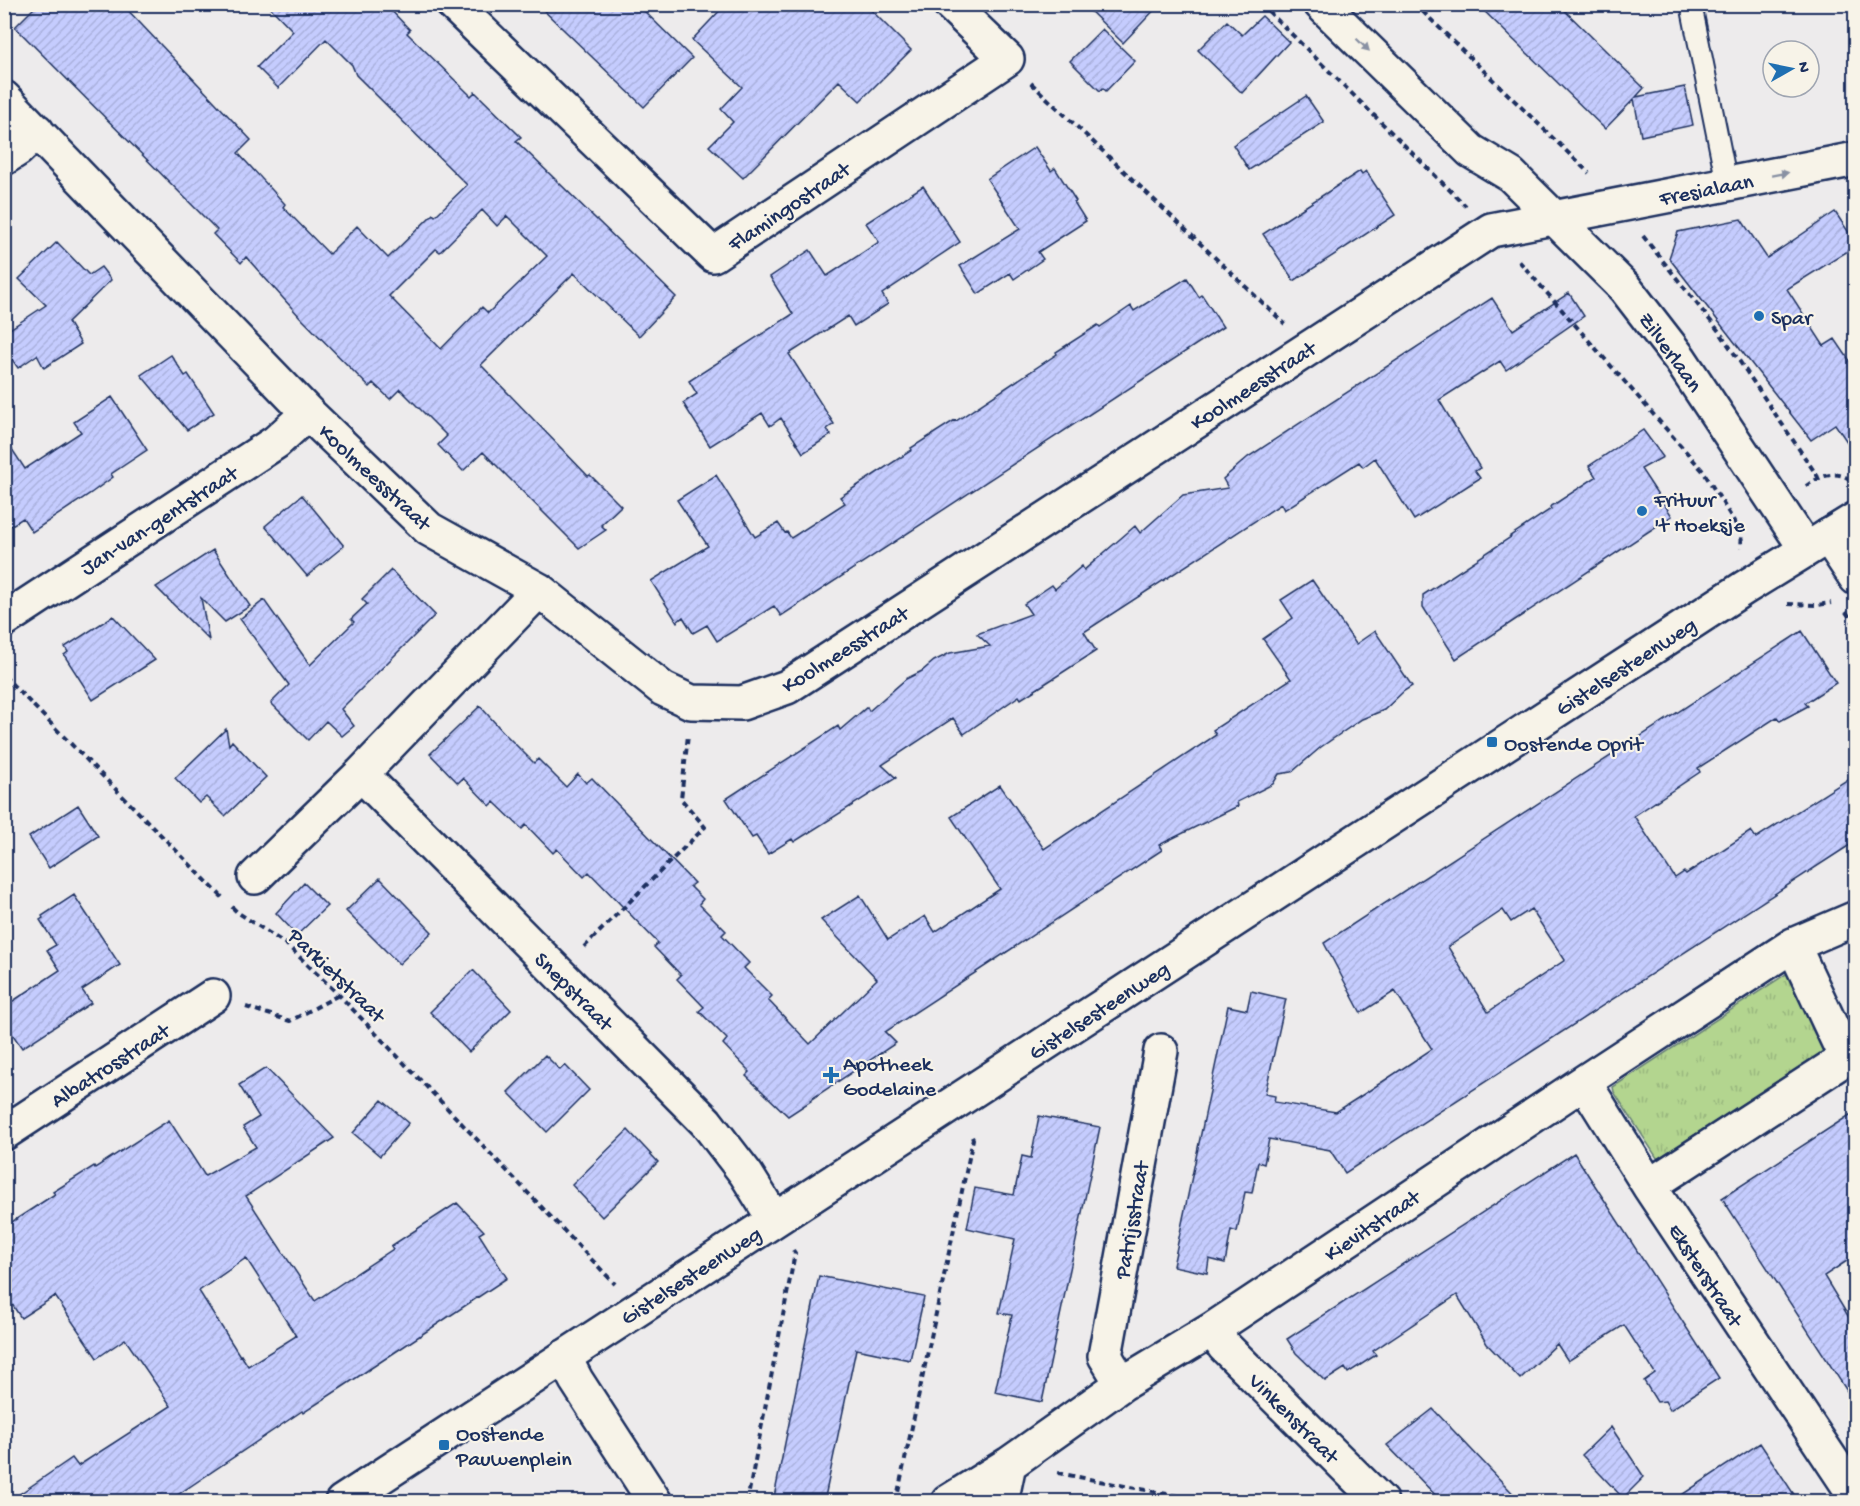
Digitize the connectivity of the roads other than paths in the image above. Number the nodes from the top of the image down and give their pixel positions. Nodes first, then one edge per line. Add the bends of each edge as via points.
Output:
1 (453, 4) edge
2 (950, 4) edge
3 (1321, 4) edge
4 (1354, 4) edge
5 (1692, 4) edge
6 (4, 98) edge
7 (37, 131) junction
8 (4, 158) edge
9 (1856, 159) edge
10 (1511, 175) junction
11 (1727, 184) junction
12 (1556, 218) junction
13 (308, 413) junction
14 (1856, 519) edge
15 (1817, 543) junction
16 (1856, 578) edge
17 (539, 591) junction
18 (4, 620) edge
19 (361, 774) junction
20 (255, 877) dead end
21 (1856, 918) edge
22 (1794, 945) junction
23 (213, 996) road end
24 (1161, 1051) dead end
25 (1851, 1059) edge
26 (1584, 1082) junction
27 (4, 1133) edge
28 (1649, 1186) junction
29 (774, 1219) junction
30 (1213, 1329) junction
31 (564, 1357) junction
32 (1122, 1384) junction
33 (1019, 1457) junction
34 (1844, 1457) edge
35 (1856, 1497) edge
36 (342, 1502) edge
37 (656, 1502) edge
38 (948, 1502) edge
39 (1001, 1502) edge
40 (1381, 1502) edge

1 - 2 street, Flamingostraat via 713,255 1007,59
3 -> 10 street, Zilverlaan via 1471,151
4 - 10 street, Zilverlaan via 1487,137
5 - 11 lane
6 - 7 street, Koolmeesstraat
7 - 8 street
7 - 13 street, Koolmeesstraat
11 -> 9 street, Fresialaan
10 - 12 street, Zilverlaan
11 - 12 street, Fresialaan
12 - 15 street, Zilverlaan via 1625,288
12 - 17 street, Koolmeesstraat via 1491,230 787,687 742,703 691,702 663,689
13 - 17 street, Koolmeesstraat via 429,528
13 - 18 street, Jan-van-gentstraat via 276,442
14 - 15 street, Gistelsesteenweg
15 - 16 street, Zilverlaan
15 - 29 street, Gistelsesteenweg
17 - 19 street
19 - 20 street
19 - 29 street, Snepstraat via 705,1122 746,1174
21 - 22 street, Kievitstraat
22 - 25 street
22 - 26 street, Kievitstraat
23 - 27 street, Albatrosstraat
24 - 32 street, Patrijsstraat via 1105,1356
25 - 28 street
26 - 28 street, Eksterstraat
26 - 30 street, Kievitstraat
28 - 34 street, Eksterstraat
29 - 31 street, Gistelsesteenweg
30 - 32 street, Kievitstraat
30 - 40 street, Vinkenstraat via 1224,1347
31 - 36 street, Gistelsesteenweg
31 - 37 street
32 - 33 street, Kievitstraat
33 - 38 street, Kievitstraat
33 - 39 street
34 - 35 street, Eksterstraat

